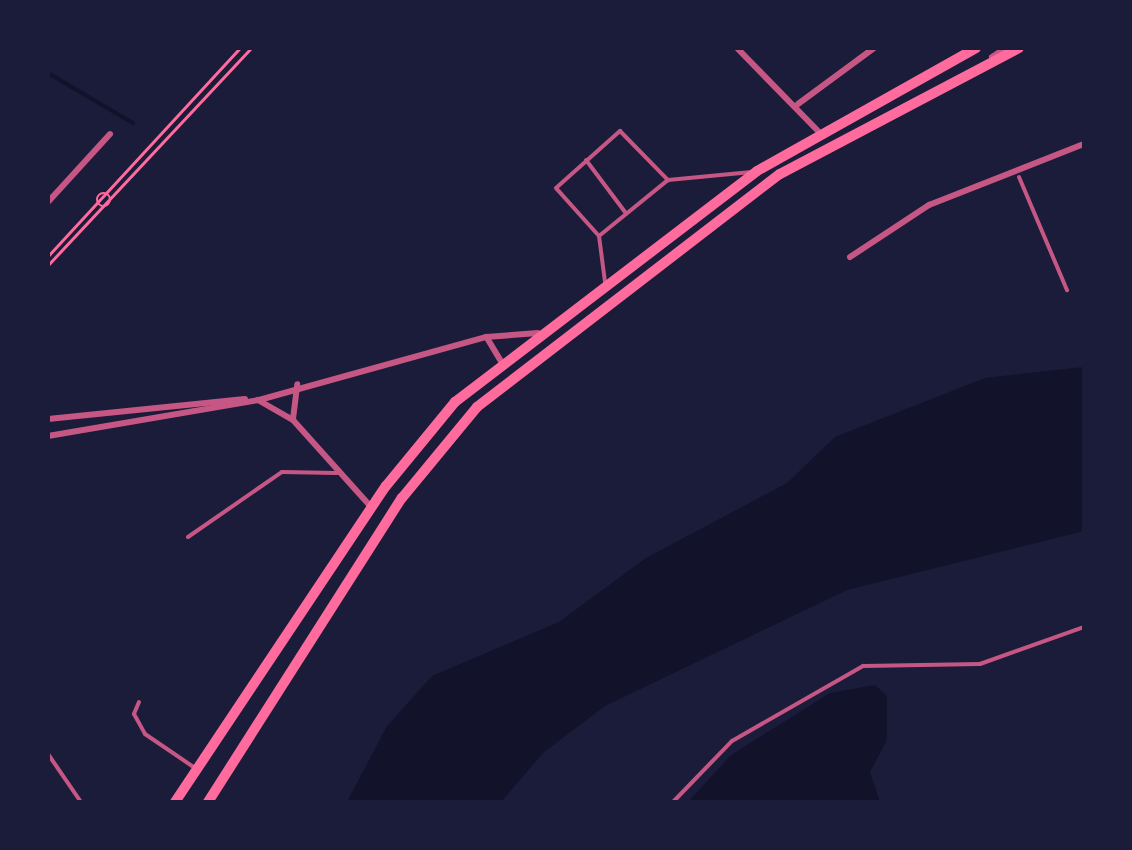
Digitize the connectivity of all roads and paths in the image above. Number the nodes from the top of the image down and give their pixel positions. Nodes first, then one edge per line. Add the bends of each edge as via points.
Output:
1 (240, 48) edge
2 (251, 48) edge
3 (737, 48) edge
4 (874, 48) edge
5 (888, 48) edge
6 (900, 48) edge
7 (976, 48) edge
8 (1006, 48) edge
9 (1019, 48) edge
10 (975, 70) junction
11 (798, 104) junction
12 (818, 131) junction
13 (110, 134) dead end
14 (1084, 144) edge
15 (586, 160) junction
16 (756, 171) junction
17 (1019, 178) junction
18 (668, 180) junction
19 (105, 194) junction
20 (110, 197) junction
21 (97, 200) junction
22 (48, 202) edge
23 (101, 206) junction
24 (626, 213) junction
25 (599, 236) junction
26 (48, 256) edge
27 (850, 257) dead end
28 (48, 265) edge
29 (605, 282) junction
30 (1067, 290) dead end
31 (538, 333) junction
32 (486, 338) junction
33 (501, 360) junction
34 (297, 384) junction
35 (259, 400) junction
36 (48, 419) edge
37 (293, 420) junction
38 (48, 436) edge
39 (337, 473) junction
40 (372, 508) junction
41 (389, 518) junction
42 (188, 537) dead end
43 (1084, 627) edge
44 (140, 702) dead end
45 (48, 754) edge
46 (199, 770) junction
47 (81, 802) edge
48 (174, 802) edge
49 (208, 802) edge
50 (673, 802) edge

1 - 19 path
2 - 20 path
3 - 11 street
4 - 11 street
5 - 6 path
7 - 12 main road
8 - 10 street
9 - 10 main road
10 - 41 main road via 780,174 512,375 460,423
11 - 12 street
12 - 16 main road
13 - 22 street
14 - 17 street
15 - 18 lane via 622,131
15 - 24 lane
15 - 25 lane via 557,193
16 - 18 lane
16 - 29 main road
17 - 27 street via 930,205
17 - 30 lane
18 - 24 lane
19 - 20 path
19 - 21 path
20 - 23 path
21 - 23 path
21 - 26 path
23 - 28 path
24 - 25 lane
25 - 29 lane
29 - 31 main road
31 - 32 street
31 - 33 main road
32 - 33 street
32 - 34 street
33 - 40 main road via 434,424
34 - 35 street
34 - 37 street
35 - 36 street
35 - 37 street
35 - 38 street
37 - 39 street
39 - 40 street
39 - 42 lane via 282,472
40 - 41 main road
40 - 46 main road
41 - 49 main road
43 - 50 lane via 980,664 864,666 732,741
44 - 46 lane via 134,714 145,734
45 - 47 lane
46 - 48 main road

